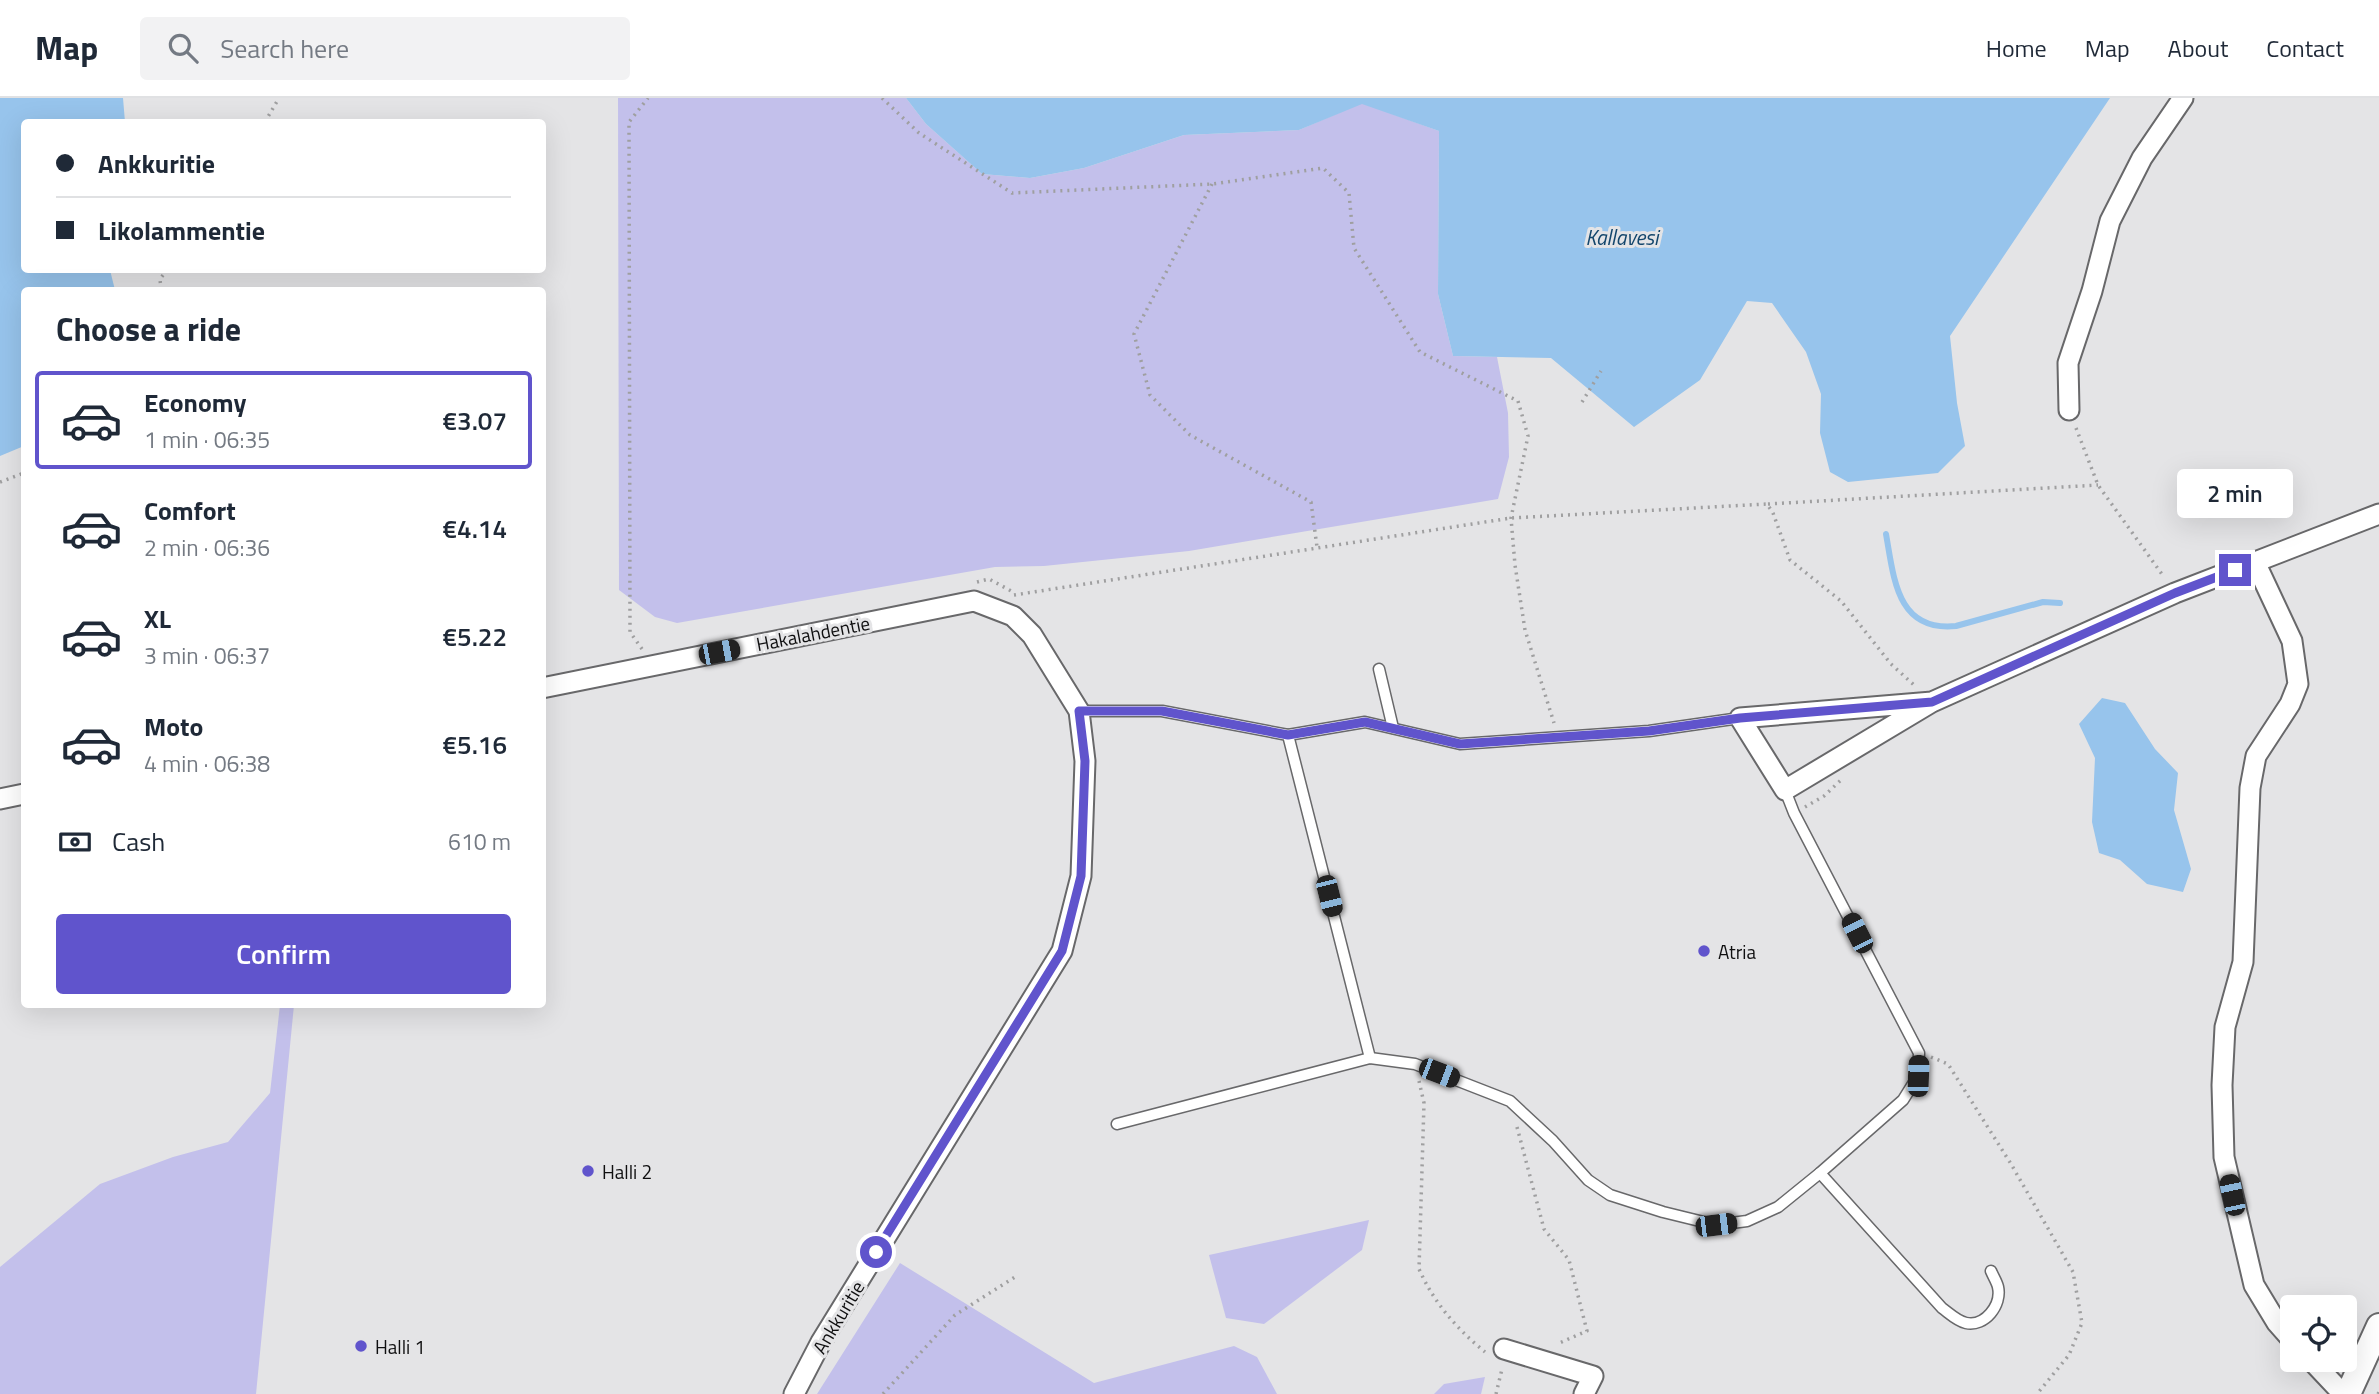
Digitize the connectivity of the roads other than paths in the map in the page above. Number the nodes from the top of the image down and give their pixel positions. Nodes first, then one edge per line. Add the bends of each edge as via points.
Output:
1 (2183, 98) edge
2 (2069, 410) road end
3 (2379, 514) edge
4 (2255, 562) junction
5 (1032, 635) joint
6 (1379, 669) dead end
7 (546, 687) edge
8 (1932, 702) junction
9 (1079, 711) junction
10 (1740, 718) junction
11 (1393, 728) junction
12 (1288, 735) junction
13 (1785, 790) junction
14 (21, 795) edge
15 (0, 799) edge
16 (1370, 1058) junction
17 (1117, 1124) dead end
18 (1820, 1173) junction
19 (1992, 1271) dead end
20 (2280, 1326) edge
21 (2379, 1326) edge
22 (1499, 1354) road end
23 (2323, 1372) edge
24 (794, 1394) edge
25 (1584, 1394) edge
26 (2345, 1394) edge

1 - 2 street via 2142,158 2110,221 2068,363
3 - 4 street
4 - 8 street
4 - 20 street via 2292,641 2298,684 2256,755 2250,788 2243,962 2225,1027 2224,1157 2255,1285
5 - 7 street, Hakalahdentie via 1013,616 974,601
5 - 9 street, Ankkuritie
6 - 11 lane
8 - 10 street
8 - 13 street
9 - 12 lane via 1162,711
9 - 24 street, Ankkuritie via 1085,761 1081,876 1062,951 821,1342
10 - 11 lane via 1649,731 1460,744
10 - 13 street
11 - 12 lane via 1365,722
12 - 16 lane
13 - 18 lane via 1919,1053 1918,1076 1903,1100
14 - 15 street
16 - 17 lane
16 - 18 lane via 1415,1064 1510,1101 1588,1180 1610,1195 1663,1212 1716,1225 1747,1221 1777,1207
18 - 19 lane via 1954,1317 1968,1323 1984,1320 1994,1310 1999,1289
21 - 26 street
22 - 25 street via 1528,1356 1592,1376
23 - 26 street

